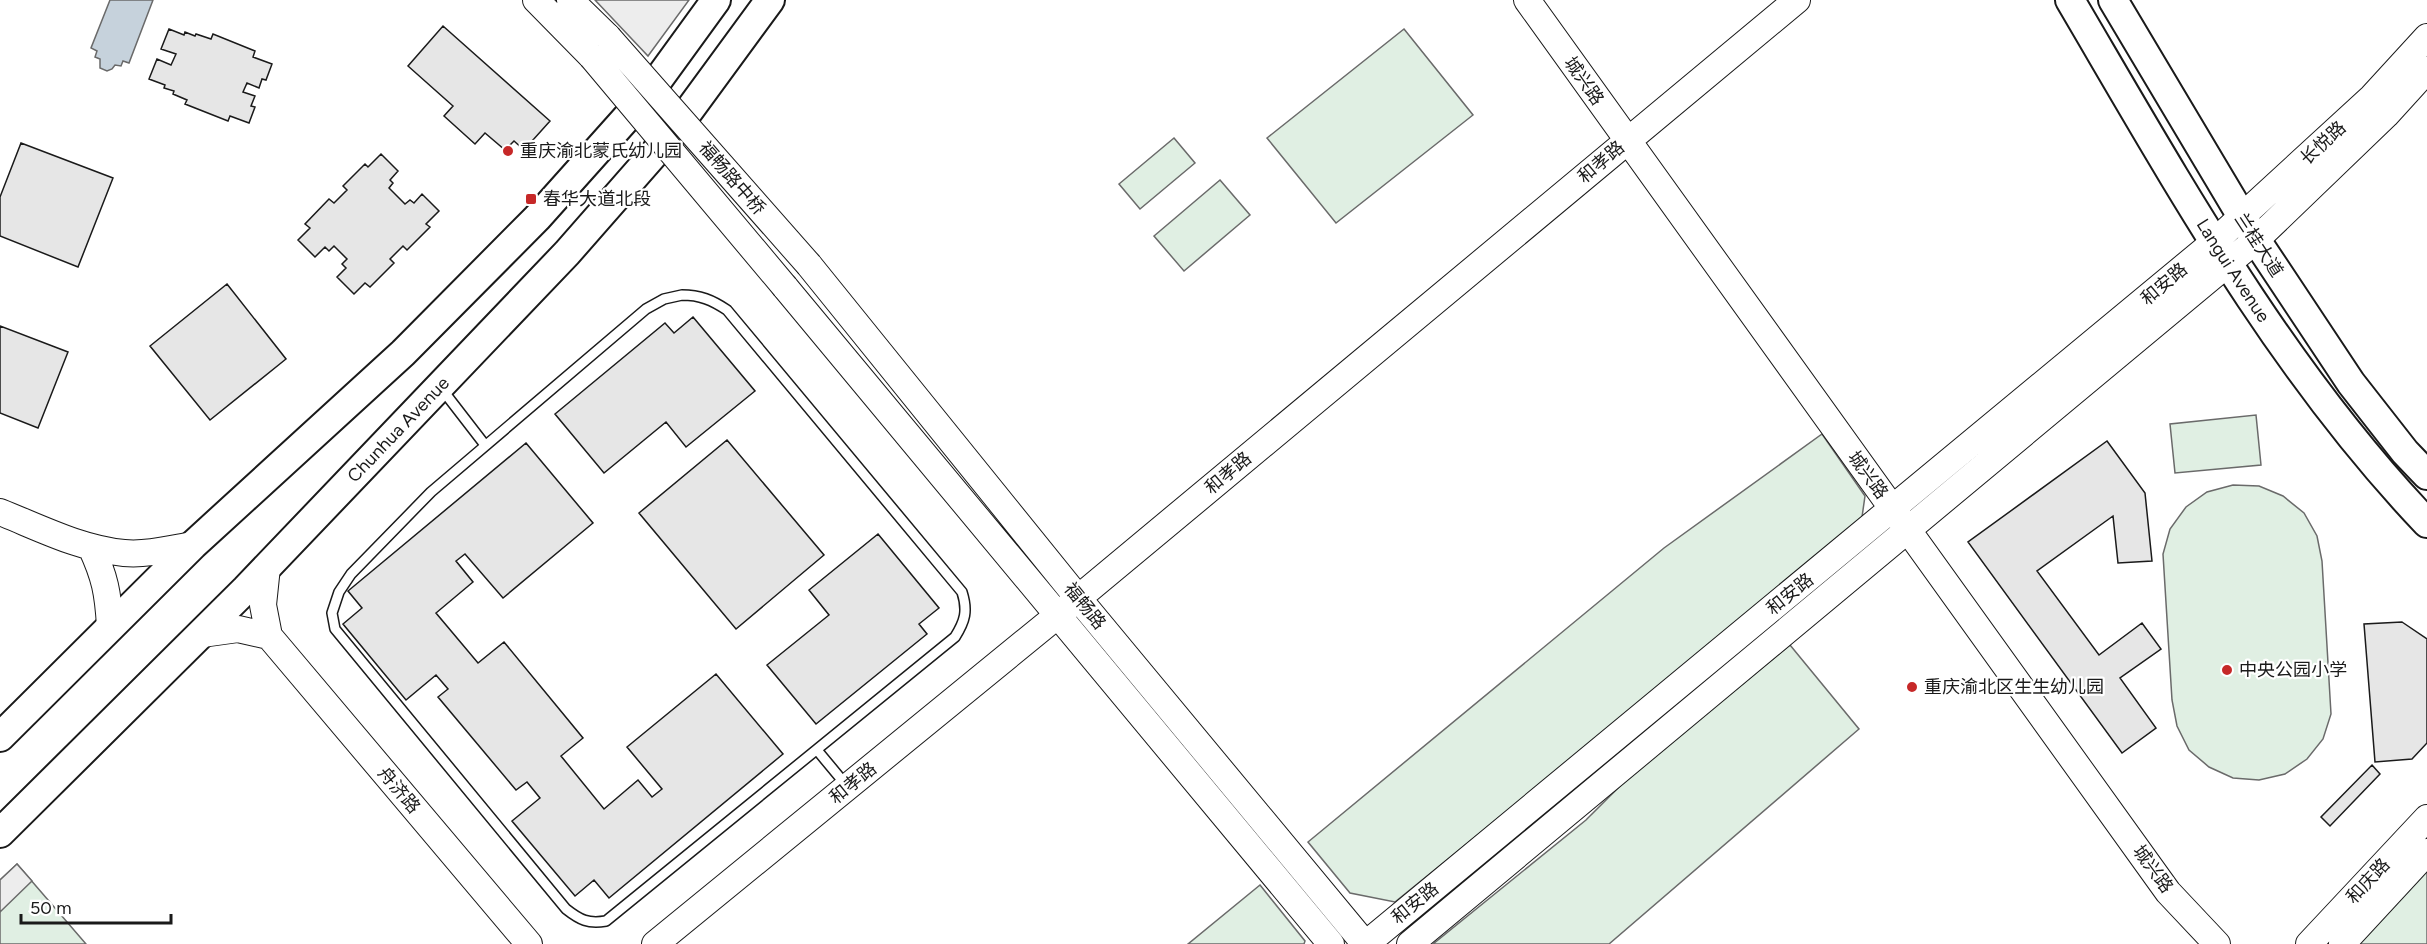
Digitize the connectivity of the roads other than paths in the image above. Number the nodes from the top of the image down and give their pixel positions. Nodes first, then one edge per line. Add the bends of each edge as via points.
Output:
1 (536, 0) edge
2 (570, 0) edge
3 (716, 0) edge
4 (770, 0) edge
5 (1527, 0) edge
6 (1797, 0) edge
7 (2070, 0) edge
8 (2113, 0) edge
9 (2427, 37) edge
10 (2427, 70) edge
11 (1627, 140) junction
12 (2248, 230) junction
13 (2221, 253) junction
14 (809, 265) joint
15 (784, 287) joint
16 (440, 386) junction
17 (485, 446) junction
18 (2427, 475) edge
19 (1893, 510) junction
20 (0, 512) edge
21 (2427, 523) edge
22 (1909, 530) junction
23 (193, 545) junction
24 (91, 547) junction
25 (267, 567) junction
26 (1078, 598) junction
27 (1058, 615) junction
28 (110, 626) junction
29 (202, 634) junction
30 (269, 636) junction
31 (0, 737) edge
32 (817, 750) junction
33 (847, 787) junction
34 (2427, 818) edge
35 (0, 833) edge
36 (2427, 852) edge
37 (529, 944) edge
38 (655, 944) edge
39 (1331, 944) edge
40 (1366, 944) edge
41 (1410, 944) edge
42 (2217, 944) edge
43 (2309, 944) edge
44 (2342, 944) edge

1 - 15 main road, 福畅路中桥, bridge via 592,57
2 - 14 main road, 福畅路中桥, bridge via 608,37
3 - 23 main road via 647,95 537,218 403,353
4 - 16 main road, Chunhua Avenue via 674,131 567,254
5 - 11 main road, 城兴路
6 - 11 main road, 和孝路
7 - 13 main road, Langui Avenue
8 - 12 main road, 兰桂大道
9 - 12 main road, 长悦路
10 - 12 main road, 长悦路 via 2386,115
11 - 19 main road, 城兴路
11 - 26 main road, 和孝路
12 - 13 main road, 长悦路
12 - 18 main road, 兰桂大道 via 2351,383
13 - 19 main road, 和安路
13 - 21 main road, Langui Avenue via 2327,407 2382,476
13 - 22 main road, 和安路
14 - 26 main road, 福畅路
15 - 27 main road, 福畅路
16 - 17 lane
16 - 25 main road, Chunhua Avenue
17 - 32 lane via 646,309 664,299 698,295 727,310 962,592 966,607 964,622 955,637
17 - 32 lane via 431,492 351,574 332,613 335,629 566,909 579,920 606,921
19 - 22 main road, 城兴路
19 - 40 main road, 和安路
20 - 24 main road
22 - 41 main road, 和安路
22 - 42 main road, 城兴路 via 2168,892
23 - 24 main road via 124,553
23 - 28 main road
24 - 28 main road via 108,592
25 - 29 main road, Chunhua Avenue
25 - 30 main road via 263,605
26 - 27 main road, 和孝路
26 - 40 main road, 福畅路
27 - 33 main road, 和孝路
27 - 39 main road, 福畅路
28 - 31 main road
29 - 30 main road via 238,629
29 - 35 main road, Chunhua Avenue
30 - 37 main road, 舟济路
32 - 33 lane
33 - 38 main road, 和孝路
34 - 43 main road, 和庆路
36 - 44 main road, 和庆路

